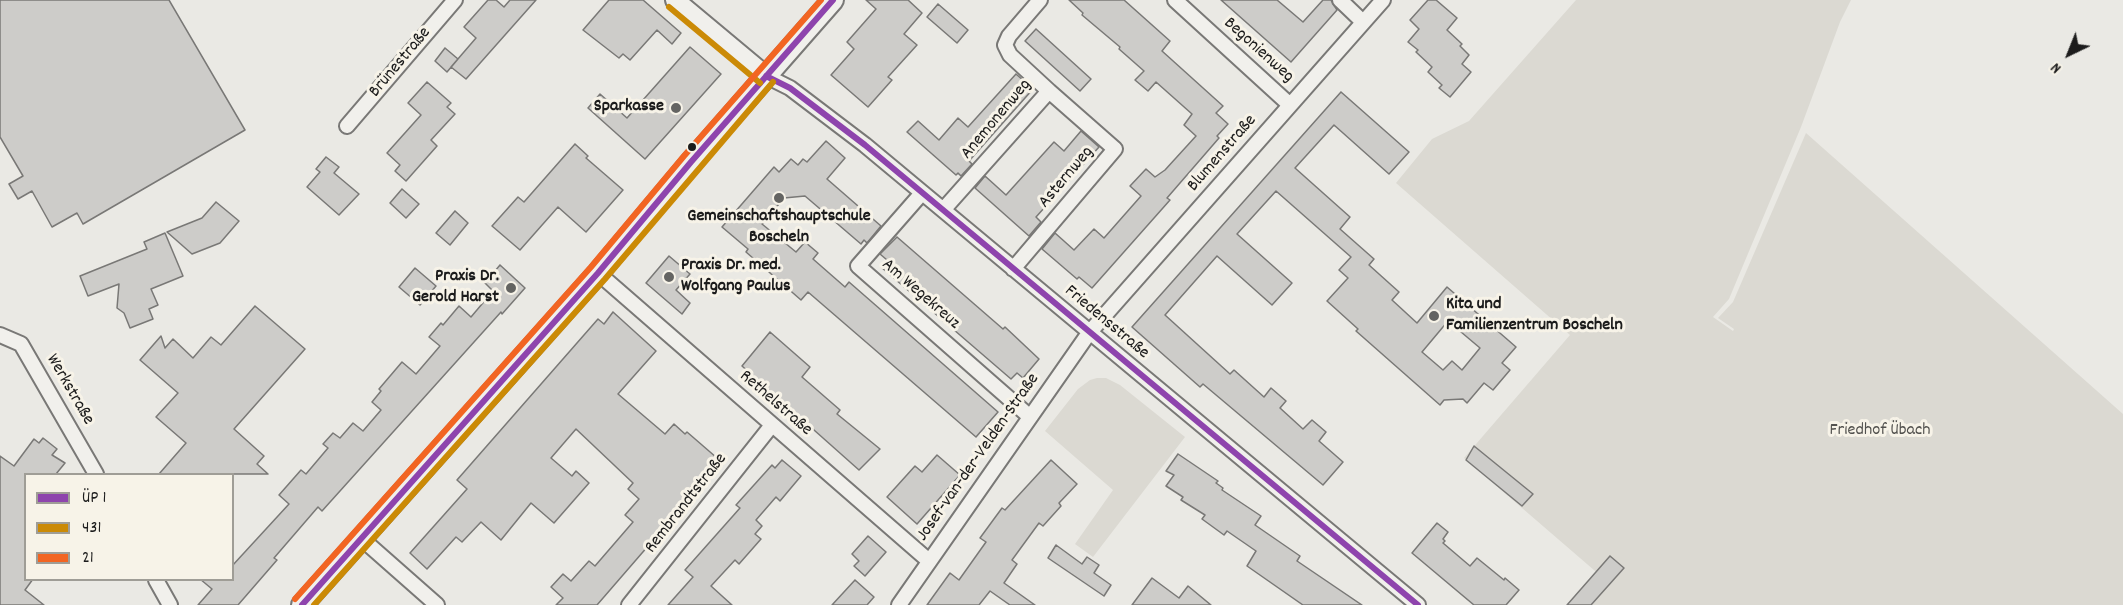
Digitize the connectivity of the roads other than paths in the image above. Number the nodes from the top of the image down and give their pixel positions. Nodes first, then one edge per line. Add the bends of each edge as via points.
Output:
1 (454, 0) edge
2 (675, 0) edge
3 (833, 0) edge
4 (1040, 0) edge
5 (1175, 0) edge
6 (1340, 0) edge
7 (1383, 0) edge
8 (1364, 22) junction
9 (766, 76) junction
10 (1049, 91) junction
11 (1290, 105) junction
12 (347, 126) dead end
13 (922, 193) junction
14 (943, 210) junction
15 (1013, 269) junction
16 (598, 273) junction
17 (1089, 333) junction
18 (0, 335) edge
19 (1029, 416) junction
20 (772, 425) junction
21 (95, 473) edge
22 (361, 537) junction
23 (929, 561) junction
24 (157, 581) edge
25 (170, 605) edge
26 (302, 605) edge
27 (436, 605) edge
28 (629, 605) edge
29 (899, 605) edge
30 (1418, 605) edge

1 - 12 street, Brünestraße
2 - 9 street
3 - 9 main road
4 - 10 street, Anemonenweg via 1005,45 1010,55
5 - 11 street, Begonienweg
6 - 8 street
7 - 8 street, Blumenstraße
8 - 11 street, Blumenstraße
9 - 13 street, Friedensstraße via 800,95
9 - 16 main road
10 - 14 street, Anemonenweg
10 - 15 street, Asternweg via 1115,149
11 - 17 street, Blumenstraße
13 - 14 street, Friedensstraße
13 - 19 street, Am Wegekreuz via 858,266
14 - 15 street, Friedensstraße
15 - 17 street, Friedensstraße
16 - 20 street, Rethelstraße
16 - 22 main road
17 - 19 street, Josef-van-der-Velden-Straße
17 - 30 street, Friedensstraße
18 - 21 street, Werkstraße via 21,344
19 - 23 street, Josef-van-der-Velden-Straße
20 - 23 street, Rethelstraße
20 - 28 street, Rembrandtstraße
22 - 26 main road
22 - 27 street
23 - 29 street, Josef-van-der-Velden-Straße
24 - 25 street

